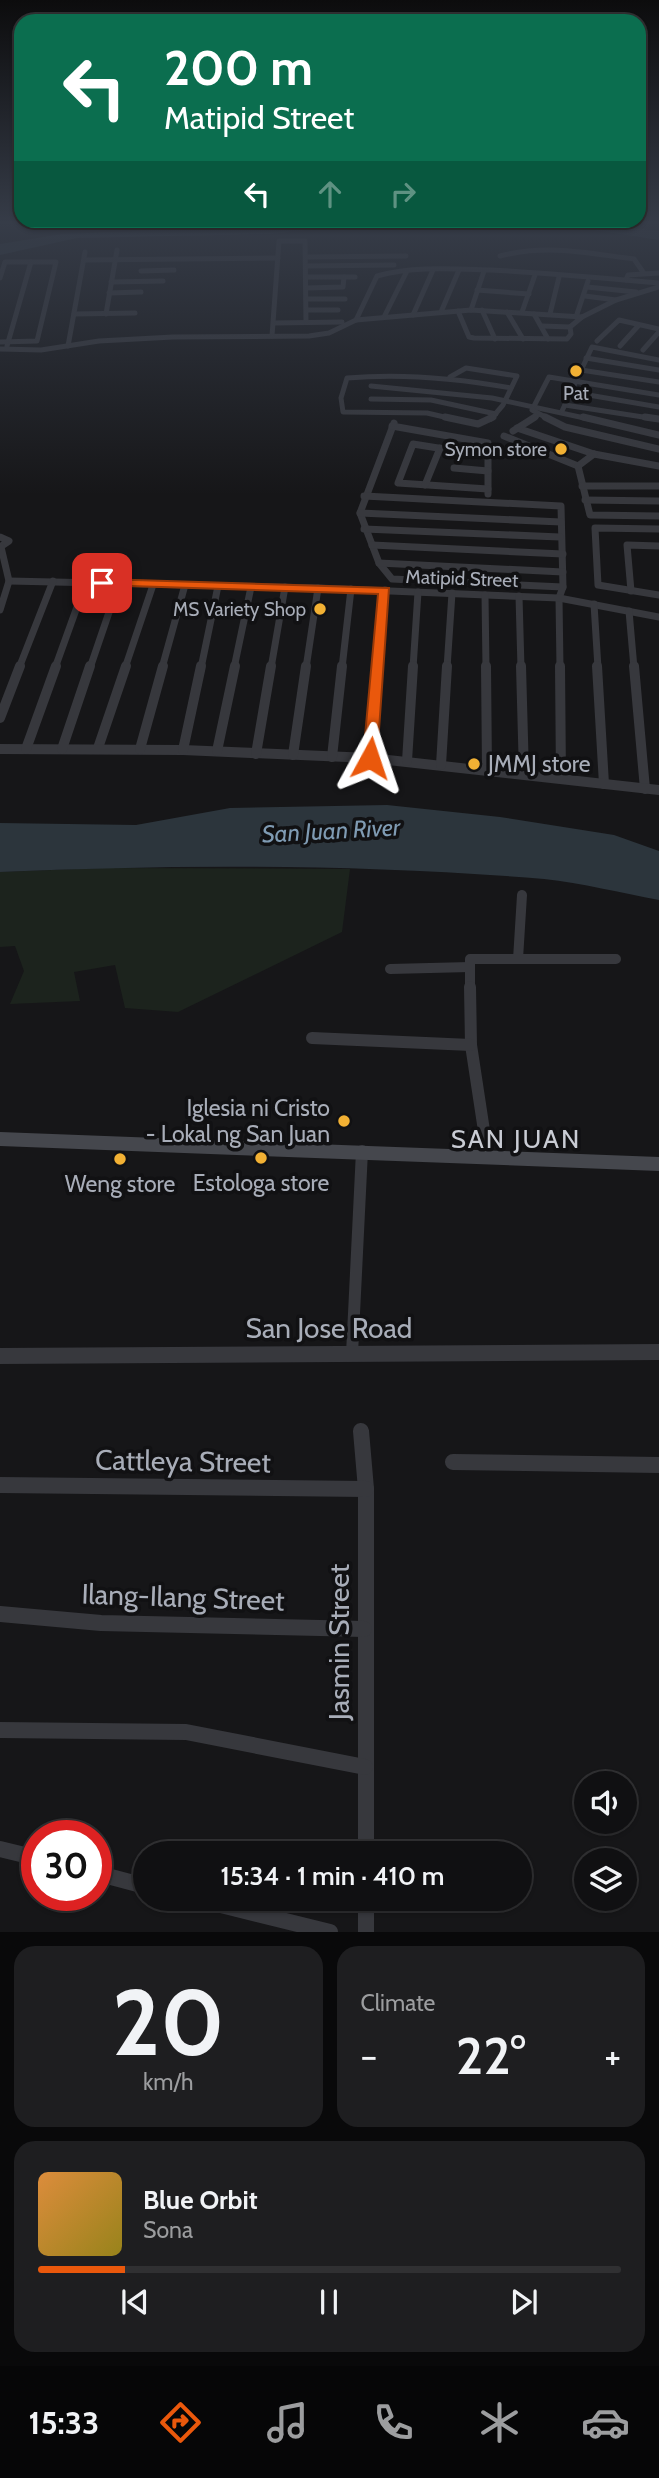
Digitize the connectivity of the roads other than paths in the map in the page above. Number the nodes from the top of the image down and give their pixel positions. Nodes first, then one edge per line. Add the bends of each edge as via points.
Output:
1 (15, 314) edge
2 (43, 314) edge
3 (74, 314) edge
4 (275, 314) edge
5 (307, 314) edge
6 (359, 314) edge
7 (385, 314) edge
8 (421, 314) edge
9 (459, 314) edge
10 (484, 314) edge
11 (508, 314) edge
12 (534, 314) edge
13 (552, 314) edge
14 (585, 314) edge
15 (413, 315) joint
16 (384, 317) junction
17 (579, 317) junction
18 (356, 320) junction
19 (306, 322) junction
20 (342, 322) dead end
21 (274, 323) junction
22 (639, 325) junction
23 (542, 326) junction
24 (570, 327) junction
25 (659, 331) edge
26 (272, 336) junction
27 (495, 338) junction
28 (523, 339) junction
29 (548, 339) junction
30 (0, 342) edge
31 (5, 346) edge
32 (68, 346) junction
33 (620, 346) junction
34 (643, 350) junction
35 (659, 354) edge
36 (586, 358) junction
37 (659, 360) edge
38 (581, 370) junction
39 (659, 370) edge
40 (372, 375) junction
41 (450, 377) junction
42 (576, 381) junction
43 (659, 382) edge
44 (371, 386) junction
45 (511, 388) junction
46 (571, 393) junction
47 (659, 395) edge
48 (371, 399) junction
49 (506, 401) junction
50 (533, 406) junction
51 (659, 407) edge
52 (564, 408) junction
53 (374, 411) junction
54 (495, 414) junction
55 (538, 415) junction
56 (642, 417) junction
57 (659, 419) edge
58 (517, 428) junction
59 (635, 431) junction
60 (659, 435) edge
61 (440, 448) junction
62 (659, 449) edge
63 (594, 454) junction
64 (488, 457) junction
65 (579, 466) junction
66 (659, 466) edge
67 (454, 468) dead end
68 (488, 471) junction
69 (425, 485) junction
70 (582, 486) junction
71 (659, 486) edge
72 (488, 489) junction
73 (364, 496) junction
74 (586, 500) junction
75 (659, 501) edge
76 (460, 502) junction
77 (487, 503) junction
78 (360, 513) junction
79 (460, 516) junction
80 (659, 516) edge
81 (561, 522) junction
82 (364, 529) junction
83 (659, 529) edge
84 (458, 533) junction
85 (0, 537) edge
86 (560, 537) junction
87 (372, 545) junction
88 (659, 546) edge
89 (1, 547) edge
90 (457, 549) junction
91 (563, 554) junction
92 (379, 563) junction
93 (458, 567) junction
94 (563, 572) junction
95 (9, 581) junction
96 (52, 581) junction
97 (456, 581) junction
98 (86, 582) junction
99 (119, 583) junction
100 (153, 585) junction
101 (185, 585) junction
102 (218, 586) junction
103 (251, 587) junction
104 (285, 587) junction
105 (563, 587) junction
106 (318, 588) junction
107 (351, 589) junction
108 (385, 590) junction
109 (631, 591) junction
110 (418, 592) junction
111 (452, 593) junction
112 (485, 595) junction
113 (659, 595) edge
114 (519, 596) junction
115 (559, 598) junction
116 (3, 599) edge
117 (594, 604) junction
118 (0, 610) edge
119 (629, 611) junction
120 (659, 617) edge
121 (0, 718) edge
122 (97, 748) junction
123 (26, 749) junction
124 (62, 749) junction
125 (140, 749) junction
126 (0, 750) edge
127 (183, 750) junction
128 (217, 751) junction
129 (256, 754) junction
130 (293, 755) junction
131 (332, 758) junction
132 (370, 758) junction
133 (407, 761) junction
134 (441, 765) junction
135 (487, 770) junction
136 (524, 774) junction
137 (561, 778) junction
138 (604, 784) junction
139 (645, 789) junction
140 (659, 790) edge
141 (522, 895) dead end
142 (518, 959) junction
143 (616, 959) dead end
144 (470, 967) junction
145 (390, 969) dead end
146 (312, 1038) dead end
147 (471, 1045) junction
148 (0, 1139) edge
149 (362, 1151) junction
150 (488, 1157) junction
151 (659, 1164) edge
152 (659, 1352) edge
153 (352, 1354) junction
154 (0, 1356) edge
155 (361, 1431) dead end
156 (453, 1462) dead end
157 (659, 1465) edge
158 (0, 1485) edge
159 (366, 1489) junction
160 (0, 1614) edge
161 (364, 1629) junction
162 (0, 1730) edge
163 (365, 1767) junction
164 (366, 1841) edge
165 (0, 1849) edge
166 (21, 1854) edge
167 (112, 1877) edge
168 (133, 1883) edge
169 (245, 1911) edge
170 (366, 1911) edge
171 (330, 1932) edge
172 (366, 1932) edge

1 - 31 street
2 - 31 street via 37,341
3 - 32 street
4 - 21 street
5 - 19 street
6 - 18 street
7 - 16 street
8 - 15 street
9 - 27 street via 469,337
10 - 27 street
11 - 28 street
12 - 23 street
13 - 17 street
14 - 17 street
15 - 16 street
16 - 18 street
17 - 24 street
18 - 26 street via 330,333
19 - 20 street
19 - 21 street
21 - 26 street
22 - 25 street
22 - 33 street
22 - 33 street via 619,320 597,341
23 - 24 street
23 - 29 street
24 - 29 street via 567,339
25 - 34 street
26 - 32 street via 173,337
27 - 28 street
28 - 29 street
30 - 31 street
31 - 32 street
33 - 34 street
34 - 35 street
36 - 37 street via 592,348
36 - 38 street
36 - 39 street
38 - 42 street
38 - 43 street
40 - 41 street
40 - 44 street
40 - 53 street via 347,378 341,398 344,412
41 - 45 street
41 - 45 street via 466,368 517,376
42 - 46 street
42 - 47 street
42 - 50 street via 549,377
44 - 48 street
44 - 49 street via 434,388
45 - 49 street
46 - 51 street
46 - 52 street
48 - 53 street
48 - 54 street via 431,400
49 - 50 street
49 - 54 street
50 - 52 street
50 - 55 street
52 - 56 street
52 - 59 street
53 - 54 street via 428,413 478,424
55 - 58 street
55 - 62 street via 577,430
56 - 57 street
56 - 59 street
58 - 63 street
58 - 65 street via 505,436
59 - 60 street
61 - 64 street
61 - 69 street
61 - 69 street via 413,444 398,483
63 - 65 street
63 - 66 street
64 - 68 street
64 - 73 street via 488,443 393,425
65 - 70 street
67 - 68 street
68 - 72 street
69 - 72 street
70 - 71 street
70 - 74 street
72 - 77 street
73 - 76 street
73 - 78 street
74 - 75 street
74 - 80 street via 590,515
76 - 77 street
76 - 79 street
77 - 81 street via 561,506
78 - 79 street
78 - 82 street
79 - 81 street
79 - 84 street
81 - 86 street
82 - 84 street
82 - 87 street
83 - 109 street via 595,528 598,585
84 - 86 street
84 - 90 street
85 - 89 street via 9,541
86 - 91 street
87 - 90 street
87 - 92 street
88 - 109 street via 627,545
89 - 95 street
90 - 91 street
90 - 93 street
91 - 94 street
92 - 93 street
92 - 97 street via 392,579
93 - 94 street
93 - 97 street
94 - 105 street
95 - 96 street, Matipid Street
95 - 116 street
96 - 98 street, Matipid Street
96 - 121 street
97 - 105 street
98 - 99 street, Matipid Street
98 - 123 street
99 - 100 street, Matipid Street
99 - 124 street
100 - 101 street, Matipid Street
100 - 122 street
101 - 102 street, Matipid Street
101 - 125 street
102 - 103 street, Matipid Street
102 - 127 street
103 - 104 street, Matipid Street
103 - 128 street
104 - 106 street, Matipid Street
104 - 129 street
105 - 115 street
106 - 107 street, Matipid Street
106 - 130 street
107 - 108 street, Matipid Street
107 - 131 street
108 - 110 street, Matipid Street
108 - 132 street
109 - 113 street
110 - 111 street, Matipid Street
110 - 133 street
111 - 112 street, Matipid Street
111 - 134 street
112 - 114 street, Matipid Street
112 - 135 street
114 - 115 street, Matipid Street
114 - 136 street
115 - 117 street, Matipid Street
115 - 137 street
116 - 118 street
117 - 119 street, Matipid Street
117 - 138 street
119 - 120 street, Matipid Street
119 - 139 street
122 - 124 street
122 - 125 street
123 - 124 street
123 - 126 street
125 - 127 street
127 - 128 street
128 - 129 street
129 - 130 street
130 - 131 street
131 - 132 street
132 - 133 street
133 - 134 street
134 - 135 street
135 - 136 street
136 - 137 street
137 - 138 street
138 - 139 street
139 - 140 street
141 - 142 street
142 - 143 street
142 - 144 street via 470,959
144 - 145 street
144 - 147 street
146 - 147 street
147 - 150 street
148 - 149 main road
149 - 150 main road
149 - 153 street
150 - 151 main road
152 - 153 street, San Jose Road
153 - 154 street, San Jose Road
155 - 159 street, Jasmin Street
156 - 157 street
158 - 159 street, Cattleya Street
159 - 161 street, Jasmin Street
160 - 161 street, Ilang-Ilang Street via 101,1623
161 - 163 street, Jasmin Street
162 - 163 street via 186,1732
163 - 164 street, Jasmin Street
165 - 166 street
167 - 168 street
169 - 171 street
170 - 172 street

